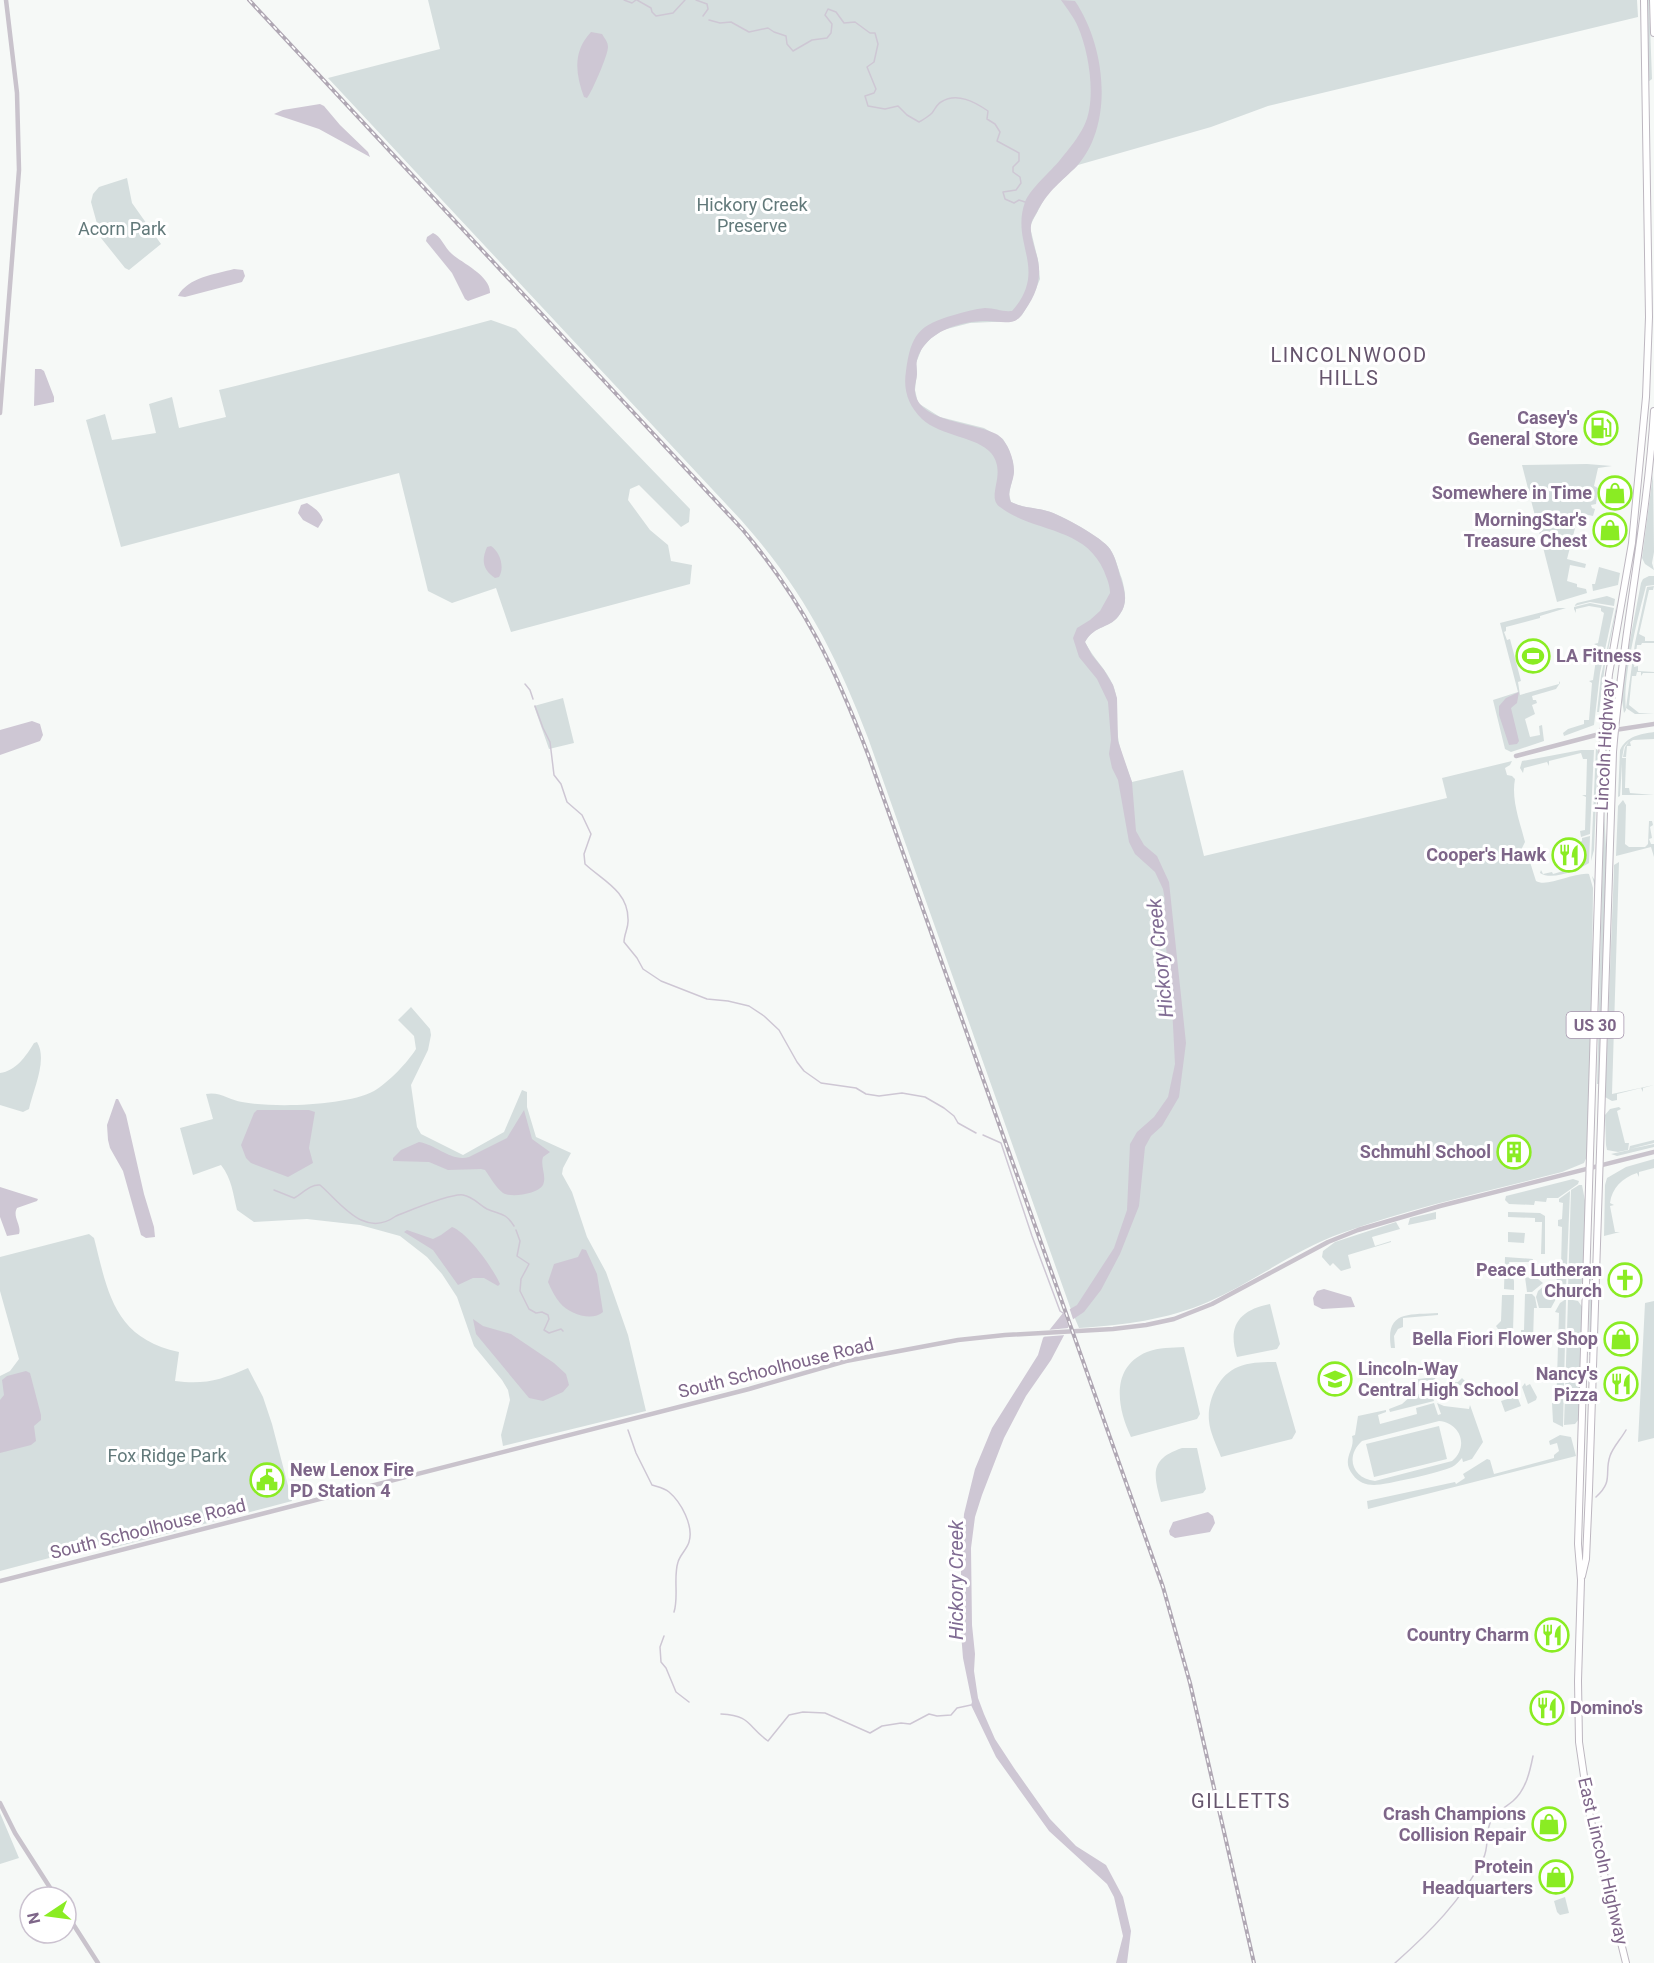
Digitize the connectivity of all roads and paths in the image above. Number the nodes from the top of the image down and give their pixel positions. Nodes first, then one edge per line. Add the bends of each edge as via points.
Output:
1 (6, 0) edge
2 (1644, 0) edge
3 (1653, 0) edge
4 (1654, 33) edge
5 (1654, 411) edge
6 (0, 413) edge
7 (1654, 724) edge
8 (1615, 730) junction
9 (1603, 733) junction
10 (1516, 756) dead end
11 (1654, 1152) edge
12 (1600, 1166) junction
13 (1590, 1169) junction
14 (1581, 1580) junction
15 (0, 1581) edge
16 (0, 1803) edge
17 (48, 1885) edge
18 (78, 1932) edge
19 (98, 1963) edge
20 (1626, 1963) edge

1 - 6 street via 17,93 19,170
2 - 9 main road, Lincoln Highway / US 30 via 1649,289 1646,397 1637,503 1608,674
3 - 4 main road
5 - 8 main road, Lincoln Highway / US 30 via 1650,476
7 - 8 street
8 - 9 street
8 - 12 main road, Lincoln Highway / US 30
9 - 10 street
9 - 13 main road, Lincoln Highway / US 30
11 - 12 street, South Schoolhouse Road
12 - 13 street, South Schoolhouse Road
12 - 14 main road, East Lincoln Highway / US 30 via 1589,1499
13 - 14 main road, East Lincoln Highway / US 30 via 1578,1559
13 - 15 street, South Schoolhouse Road via 1358,1230 1212,1304 1174,1319 1130,1328 958,1340 846,1361
14 - 20 main road, East Lincoln Highway / US 30 via 1578,1713 1583,1775
16 - 17 street
18 - 19 street

